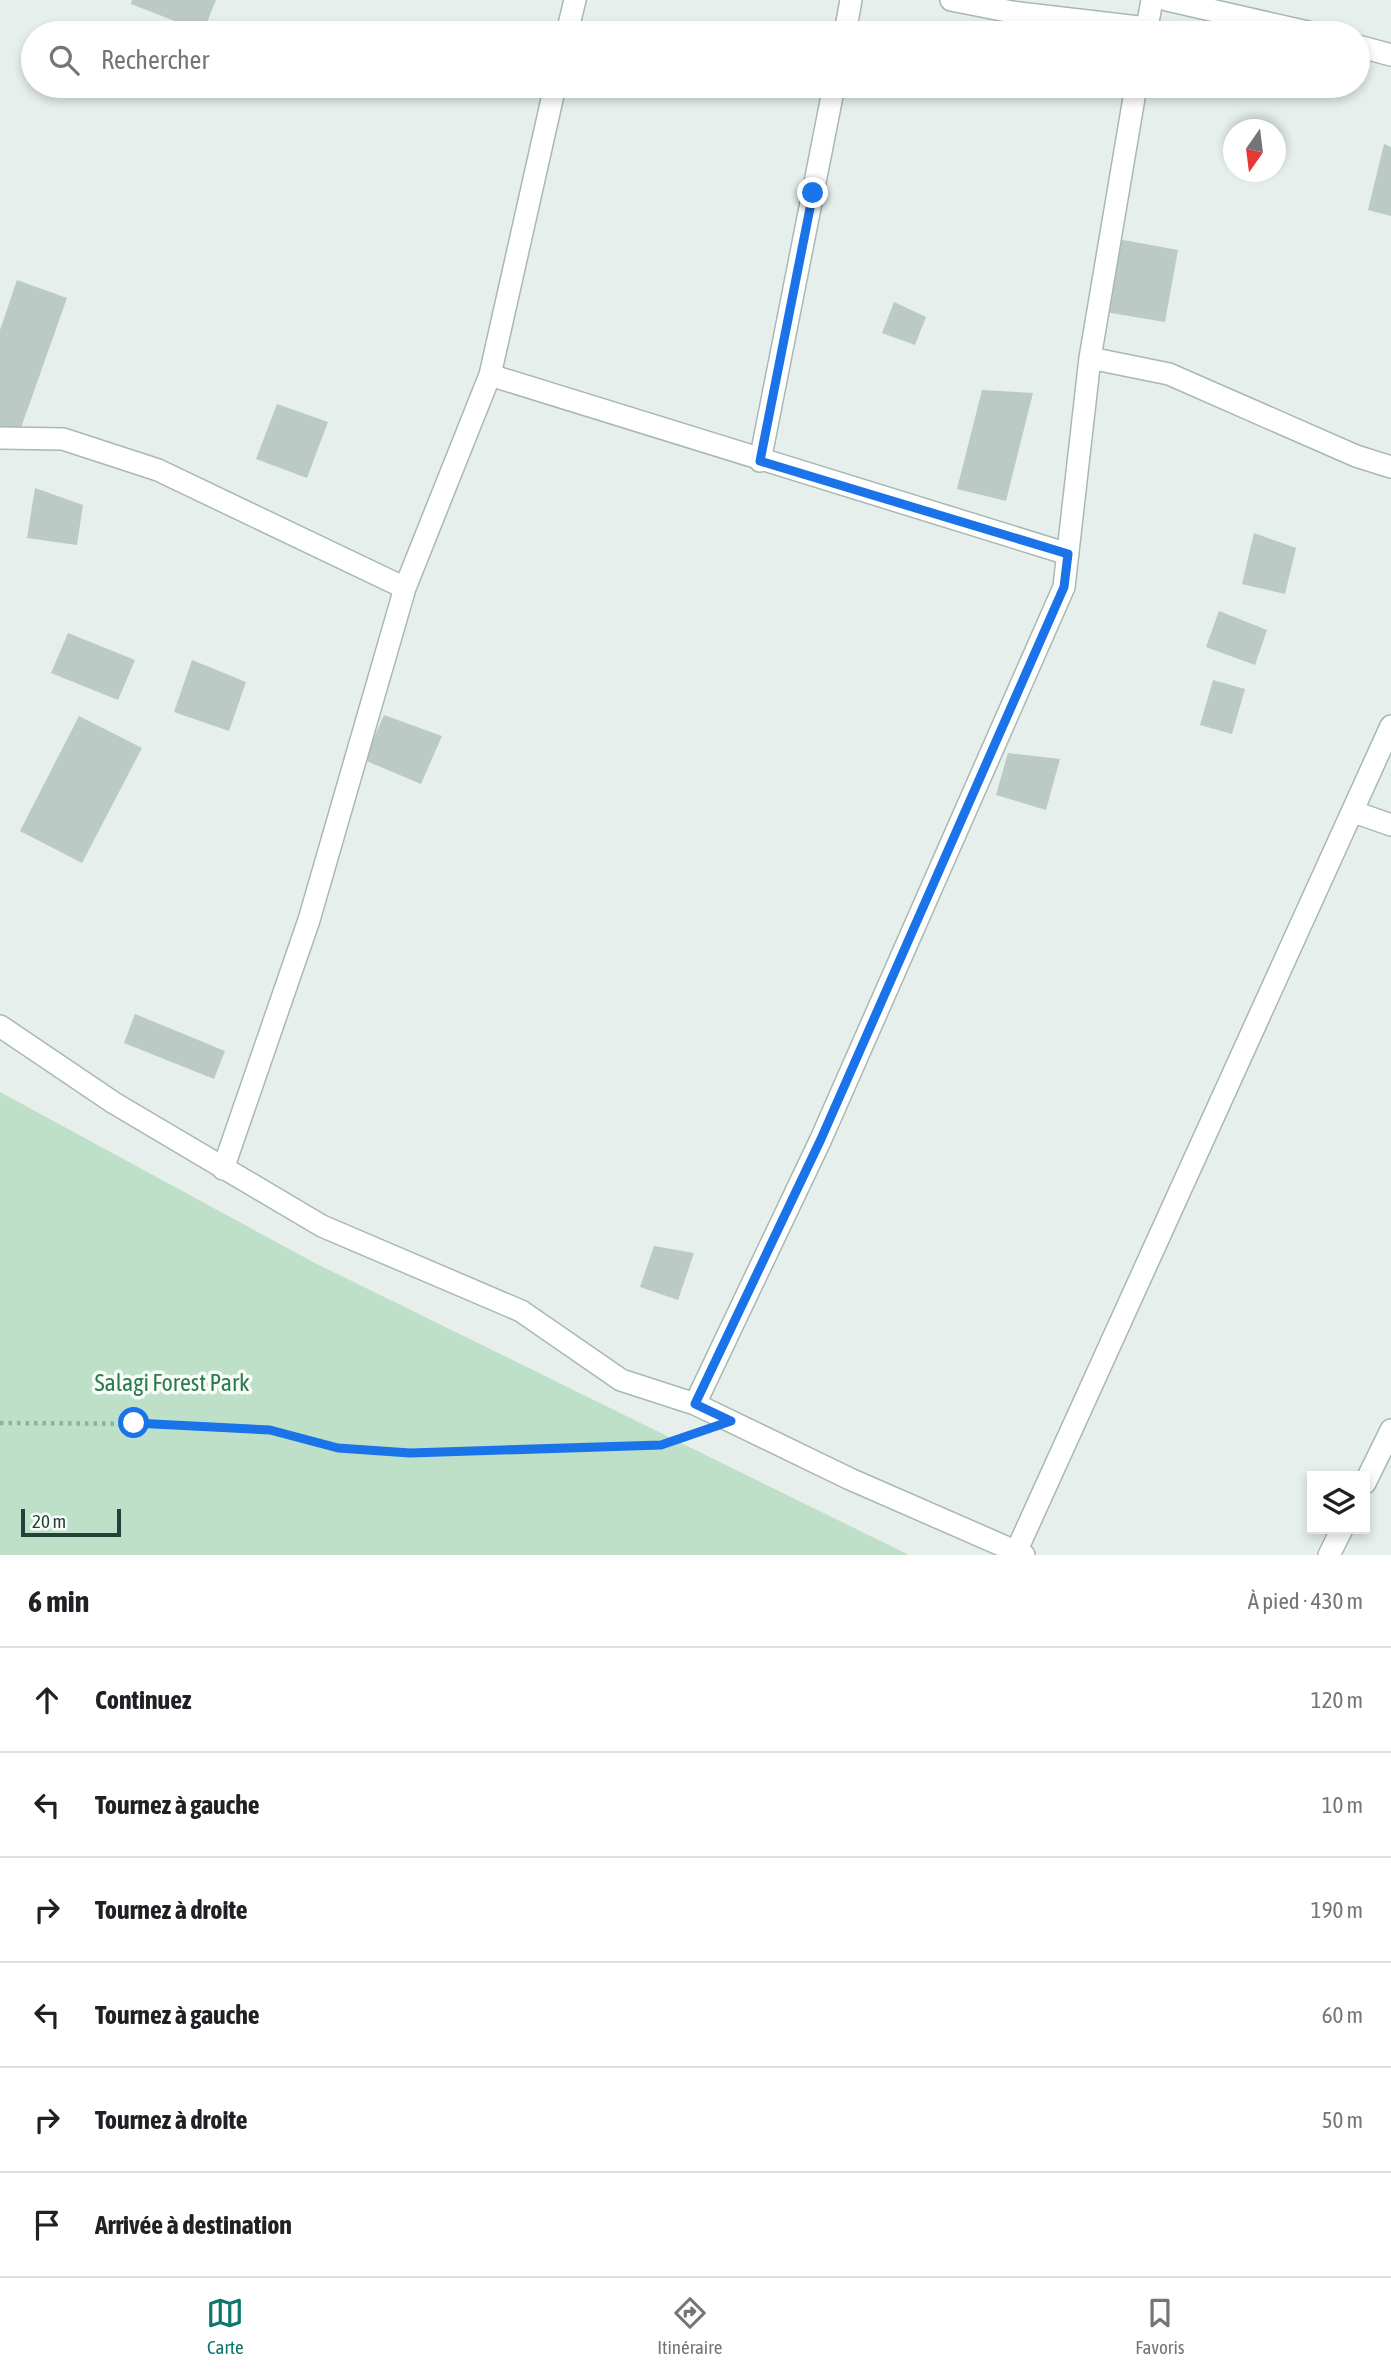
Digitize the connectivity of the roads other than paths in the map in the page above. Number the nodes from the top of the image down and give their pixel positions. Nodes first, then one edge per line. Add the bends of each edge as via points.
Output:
1 (575, 0) edge
2 (851, 0) edge
3 (951, 0) edge
4 (1152, 0) edge
5 (1167, 0) edge
6 (570, 21) edge
7 (847, 21) edge
8 (1075, 21) edge
9 (1148, 21) edge
10 (1259, 21) edge
11 (1370, 49) edge
12 (1391, 55) edge
13 (552, 98) edge
14 (832, 98) edge
15 (1134, 98) edge
16 (1090, 358) junction
17 (490, 375) junction
18 (0, 438) edge
19 (760, 461) junction
20 (1391, 467) edge
21 (1068, 554) junction
22 (405, 588) junction
23 (1391, 726) edge
24 (1354, 812) junction
25 (1391, 825) edge
26 (0, 1026) edge
27 (223, 1169) junction
28 (695, 1404) junction
29 (1391, 1430) edge
30 (1370, 1473) edge
31 (1340, 1534) edge
32 (1020, 1553) edge
33 (1329, 1555) edge

1 - 6 street
2 - 7 street
3 - 8 street
4 - 9 street
5 - 10 street
11 - 12 street
13 - 17 street
14 - 19 street
15 - 16 street
16 - 20 street via 1169,374
16 - 21 street
17 - 19 street
17 - 22 street
18 - 22 street via 63,439 158,470
19 - 21 street
21 - 28 street via 1059,600 821,1139
22 - 27 street via 309,920
23 - 24 street
24 - 25 street
24 - 32 street
26 - 27 street
27 - 28 street via 322,1226 522,1311 621,1380
28 - 32 street via 850,1479
29 - 30 street
31 - 33 street

